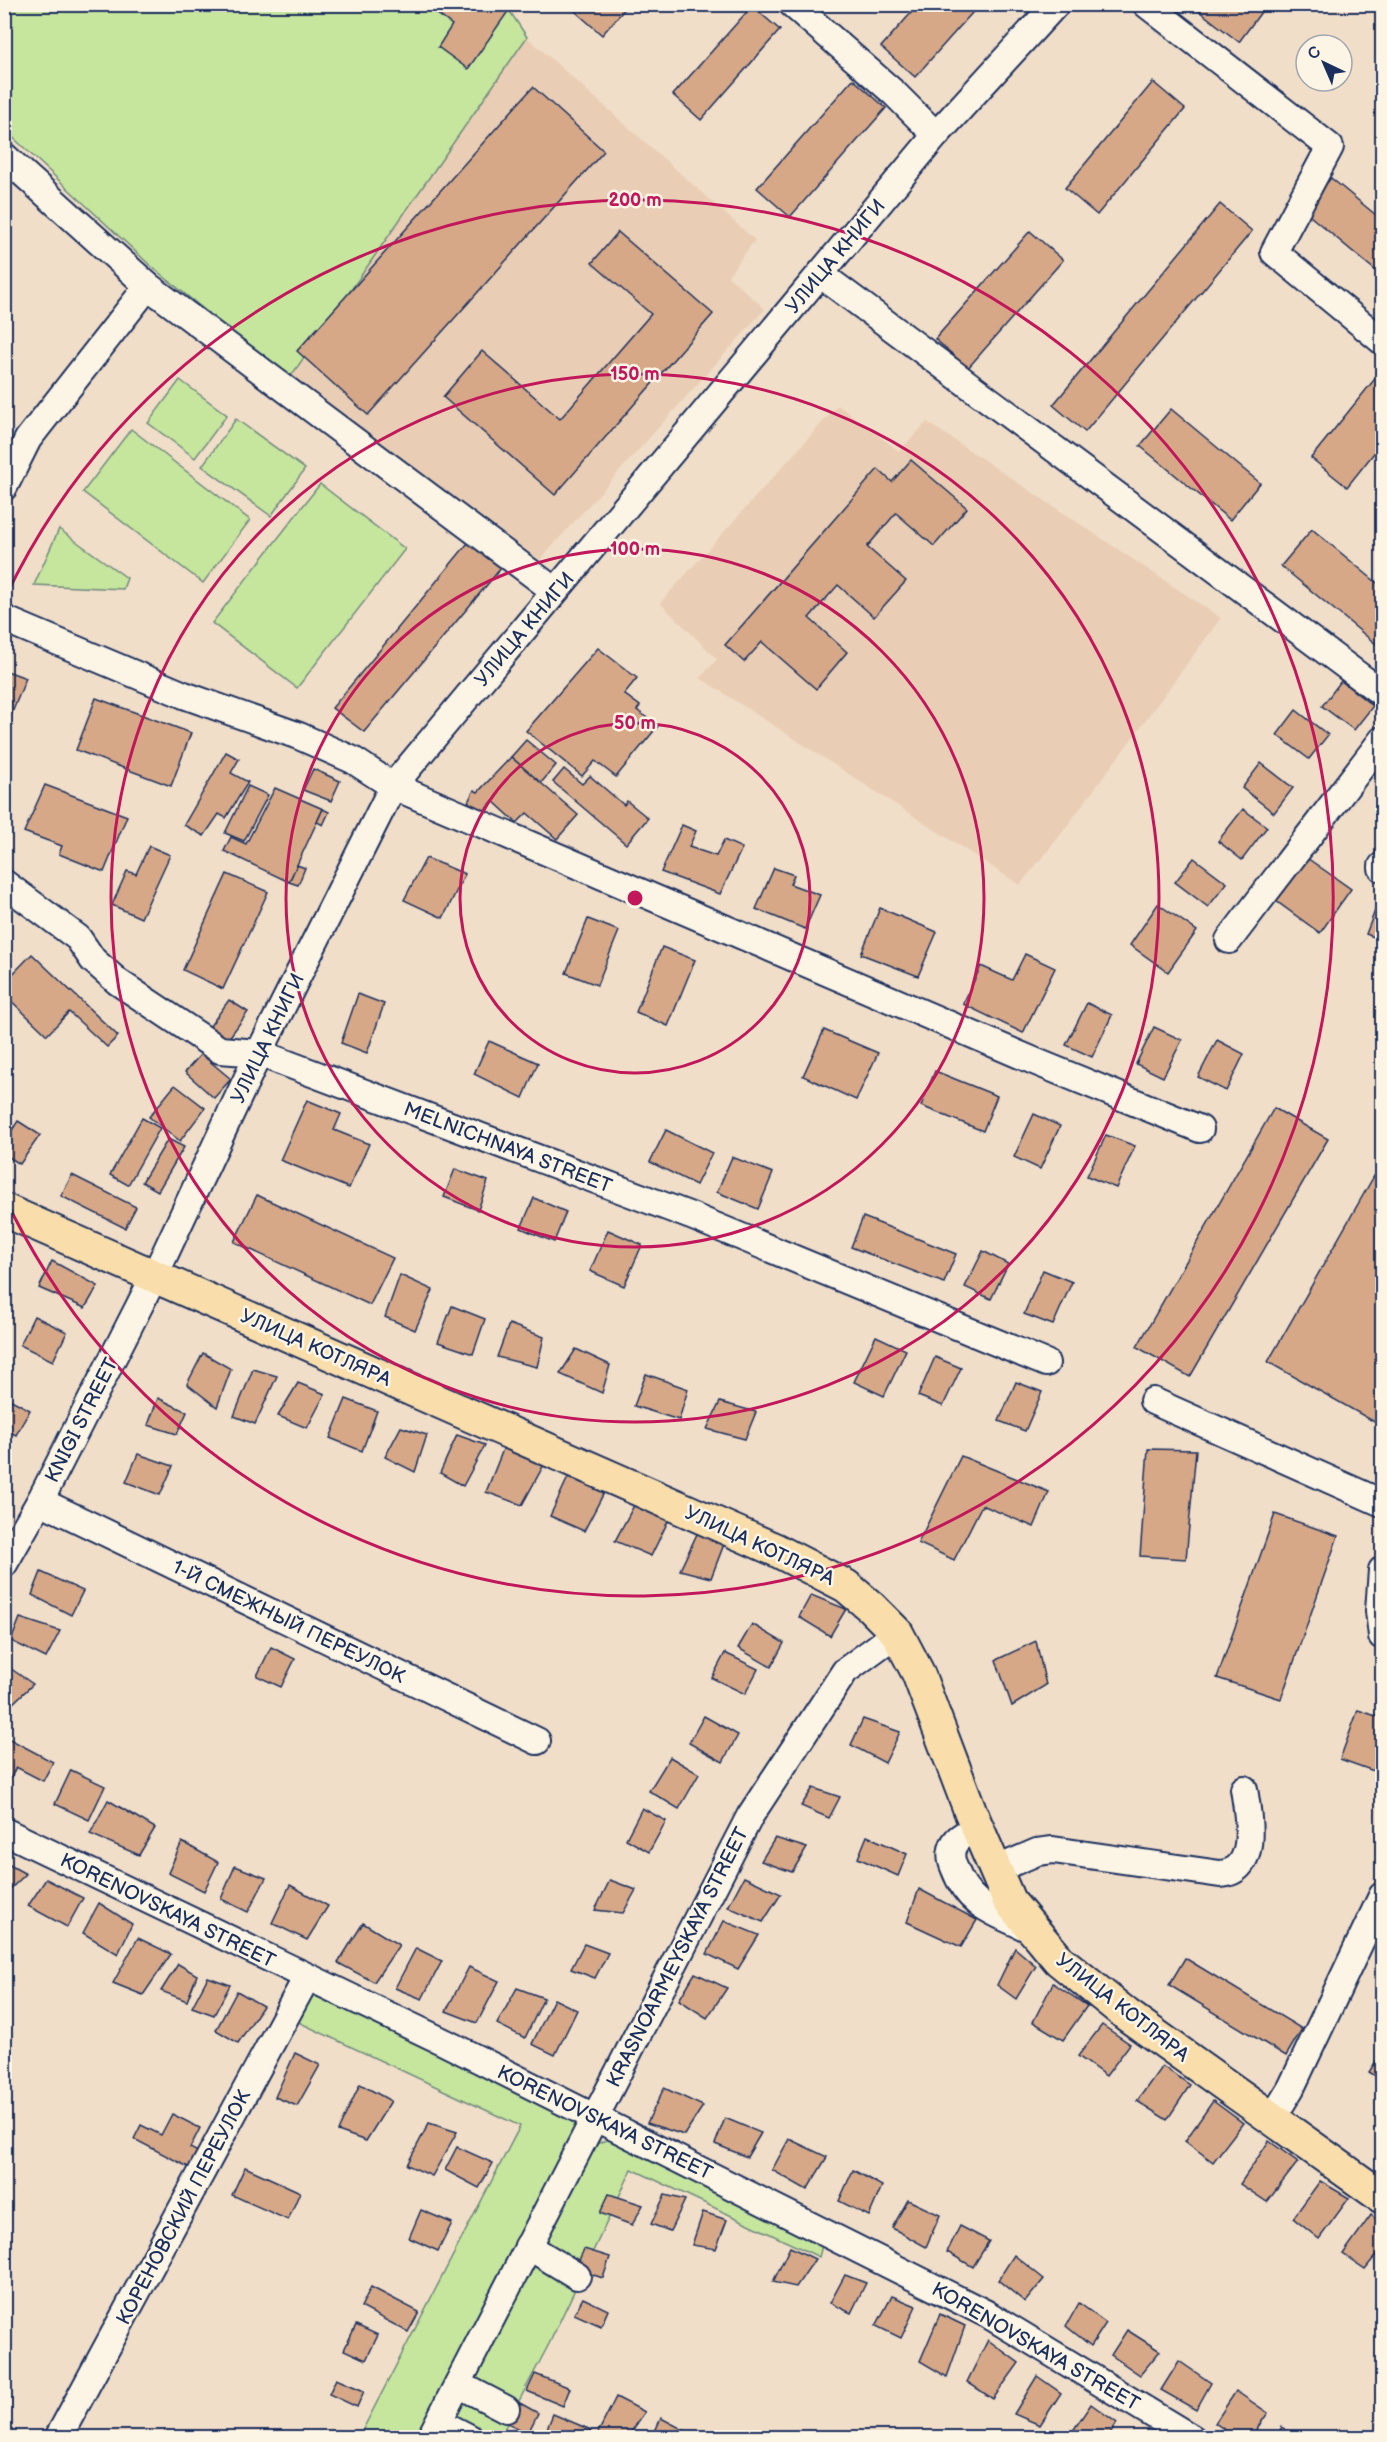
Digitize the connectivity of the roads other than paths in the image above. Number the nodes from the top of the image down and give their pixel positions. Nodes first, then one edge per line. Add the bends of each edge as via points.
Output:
1 (792, 4) edge
2 (1056, 4) edge
3 (1146, 4) edge
4 (936, 135) junction
5 (4, 156) edge
6 (820, 274) junction
7 (148, 286) junction
8 (1383, 340) edge
9 (4, 487) edge
10 (555, 591) junction
11 (4, 619) edge
12 (1383, 693) edge
13 (1383, 740) edge
14 (393, 786) junction
15 (4, 883) edge
16 (1228, 940) dead end
17 (259, 1053) junction
18 (1200, 1129) dead end
19 (4, 1210) edge
20 (154, 1275) junction
21 (1046, 1363) dead end
22 (1153, 1401) dead end
23 (40, 1501) junction
24 (1383, 1503) edge
25 (4, 1563) edge
26 (1383, 1570) edge
27 (897, 1633) junction
28 (1383, 1636) edge
29 (537, 1741) dead end
30 (1244, 1789) dead end
31 (977, 1827) junction
32 (4, 1831) edge
33 (995, 1870) junction
34 (1383, 1896) edge
35 (1035, 1933) junction
36 (307, 1977) junction
37 (595, 2116) junction
38 (1272, 2119) junction
39 (1383, 2197) edge
40 (528, 2246) junction
41 (577, 2276) dead end
42 (458, 2384) junction
43 (506, 2409) dead end
44 (435, 2430) edge
45 (58, 2438) edge
46 (470, 2438) edge
47 (1192, 2438) edge

1 - 4 street
2 - 4 street, УЛИЦА КНИГИ
3 - 8 street via 1330,147 1274,252
4 - 6 street, УЛИЦА КНИГИ
5 - 7 street
6 - 10 street, УЛИЦА КНИГИ
6 - 12 street
7 - 9 street via 28,439
7 - 10 street
10 - 14 street, УЛИЦА КНИГИ
11 - 14 street via 183,695 299,735 353,760
13 - 16 street
14 - 17 street, УЛИЦА КНИГИ
14 - 18 street
15 - 17 street, MELNICHNAYA STREET via 78,938 93,960 118,982 220,1050
17 - 20 street, УЛИЦА КНИГИ
17 - 21 street, MELNICHNAYA STREET via 691,1216
19 - 20 main road, УЛИЦА КОТЛЯРА
20 - 23 street, KNIGI STREET
20 - 27 main road, УЛИЦА КОТЛЯРА via 776,1550 846,1586
22 - 24 street
23 - 25 street, KNIGI STREET
23 - 29 street, 1-Й СМЕЖНЫЙ ПЕРЕУЛОК
26 - 28 street via 1379,1619
27 - 31 main road, УЛИЦА КОТЛЯРА via 918,1673
27 - 37 street, KRASNOARMEYSKAYA STREET via 845,1671 750,1816
30 - 33 street via 1250,1827 1246,1855 1230,1873 1220,1875 1053,1850 1037,1851
31 - 33 main road, УЛИЦА КОТЛЯРА
31 - 35 street via 957,1840 951,1853 965,1891 975,1902
32 - 36 street, KORENOVSKAYA STREET
33 - 35 main road, УЛИЦА КОТЛЯРА via 1009,1901
34 - 38 street via 1291,2088
35 - 38 main road, УЛИЦА КОТЛЯРА via 1059,1960 1127,2015
36 - 37 street, KORENOVSKAYA STREET
36 - 45 street, КОРЕНОВСКИЙ ПЕРЕУЛОК
37 - 40 street, KRASNOARMEYSKAYA STREET
37 - 47 street, KORENOVSKAYA STREET via 987,2314
38 - 39 main road, УЛИЦА КОТЛЯРА
40 - 41 street
40 - 42 street, KRASNOARMEYSKAYA STREET
42 - 43 street
42 - 44 street, KRASNOARMEYSKAYA STREET
44 - 46 street

